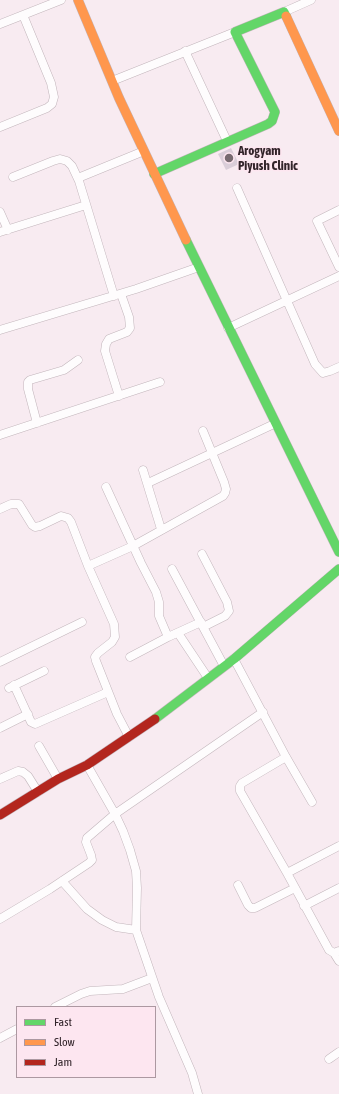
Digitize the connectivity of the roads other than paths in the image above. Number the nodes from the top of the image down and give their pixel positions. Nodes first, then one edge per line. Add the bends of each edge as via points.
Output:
1 (61, 0) edge
2 (78, 0) edge
3 (311, 0) edge
4 (284, 12) junction
5 (23, 15) junction
6 (0, 24) edge
7 (235, 32) junction
8 (185, 51) junction
9 (112, 80) junction
10 (0, 127) edge
11 (339, 131) edge
12 (227, 141) junction
13 (144, 151) junction
14 (154, 174) junction
15 (13, 177) dead end
16 (78, 178) junction
17 (237, 188) dead end
18 (86, 205) junction
19 (339, 210) edge
20 (0, 212) edge
21 (8, 230) junction
22 (0, 232) edge
23 (199, 267) junction
24 (339, 267) edge
25 (339, 276) edge
26 (117, 295) junction
27 (286, 300) junction
28 (228, 328) junction
29 (0, 330) edge
30 (78, 360) dead end
31 (339, 367) edge
32 (160, 382) dead end
33 (119, 396) junction
34 (37, 422) junction
35 (274, 424) junction
36 (204, 431) dead end
37 (0, 435) edge
38 (212, 453) junction
39 (142, 470) dead end
40 (148, 483) junction
41 (106, 487) dead end
42 (0, 508) edge
43 (161, 530) junction
44 (133, 546) junction
45 (339, 552) edge
46 (202, 554) dead end
47 (88, 566) junction
48 (172, 569) dead end
49 (339, 569) edge
50 (82, 622) dead end
51 (202, 625) junction
52 (178, 633) junction
53 (168, 637) junction
54 (130, 657) dead end
55 (234, 659) junction
56 (0, 661) edge
57 (224, 666) junction
58 (44, 671) dead end
59 (208, 678) junction
60 (108, 692) junction
61 (263, 712) junction
62 (28, 714) junction
63 (0, 728) edge
64 (129, 737) junction
65 (39, 746) dead end
66 (286, 757) junction
67 (86, 765) junction
68 (0, 779) edge
69 (58, 779) junction
70 (38, 792) junction
71 (312, 802) dead end
72 (115, 814) junction
73 (0, 815) edge
74 (339, 846) edge
75 (287, 873) junction
76 (62, 881) junction
77 (238, 885) dead end
78 (295, 888) junction
79 (339, 888) edge
80 (304, 906) junction
81 (0, 919) edge
82 (136, 930) junction
83 (337, 952) edge
84 (339, 961) edge
85 (152, 978) junction
86 (57, 1006) edge
87 (16, 1030) edge
88 (0, 1038) edge
89 (339, 1052) edge
90 (329, 1058) dead end
91 (198, 1094) edge

1 - 5 street
2 - 9 street
3 - 4 street
4 - 7 street
4 - 11 street
5 - 6 street
5 - 10 street via 51,83 54,98 47,108
7 - 8 street
7 - 12 street via 275,112 268,124
8 - 9 street
8 - 12 street
9 - 13 street
12 - 14 street
13 - 14 street
13 - 16 street
14 - 23 street
15 - 16 street via 60,159 72,166
16 - 18 street
17 - 27 street
18 - 21 street
18 - 26 street
19 - 24 street via 318,221
20 - 21 street
21 - 22 street
23 - 26 street
23 - 28 street
25 - 27 street
26 - 29 street
26 - 33 street via 129,317 130,328 109,339 106,344
27 - 28 street
27 - 31 street via 318,369 325,373
28 - 35 street
30 - 34 street via 64,370 28,382
32 - 33 street
33 - 34 street
34 - 37 street
35 - 38 street
35 - 45 street
36 - 38 street
38 - 40 street
38 - 43 street via 224,482 223,496
39 - 40 street
40 - 43 street
41 - 44 street
42 - 47 street via 19,504 35,527 61,516 68,518
43 - 44 street
44 - 47 street
44 - 53 street via 156,592 159,616
46 - 51 street via 227,602 229,611 225,616
47 - 60 street via 114,624 115,637 95,657
48 - 51 street
49 - 55 street
50 - 56 street
51 - 52 street
51 - 57 street
52 - 53 street
52 - 59 street
53 - 54 street
55 - 57 street
55 - 61 street
57 - 59 street
58 - 62 street via 12,687
59 - 64 street
60 - 62 street via 35,724
60 - 64 street
61 - 66 street
61 - 72 street
62 - 63 street
64 - 67 street
65 - 69 street
66 - 71 street
66 - 75 street via 242,782 240,791
67 - 69 street
67 - 72 street
68 - 70 street via 18,771 23,772
69 - 70 street
70 - 73 street
72 - 76 street via 87,838 92,860
72 - 82 street via 136,871
74 - 75 street
75 - 78 street
76 - 81 street
76 - 82 street via 87,909 102,920 116,927
77 - 78 street via 251,908
78 - 80 street
79 - 80 street
80 - 83 street via 329,950
82 - 85 street
83 - 84 street
85 - 86 street via 123,989 90,991
85 - 91 street via 192,1073
87 - 88 street
89 - 90 street

